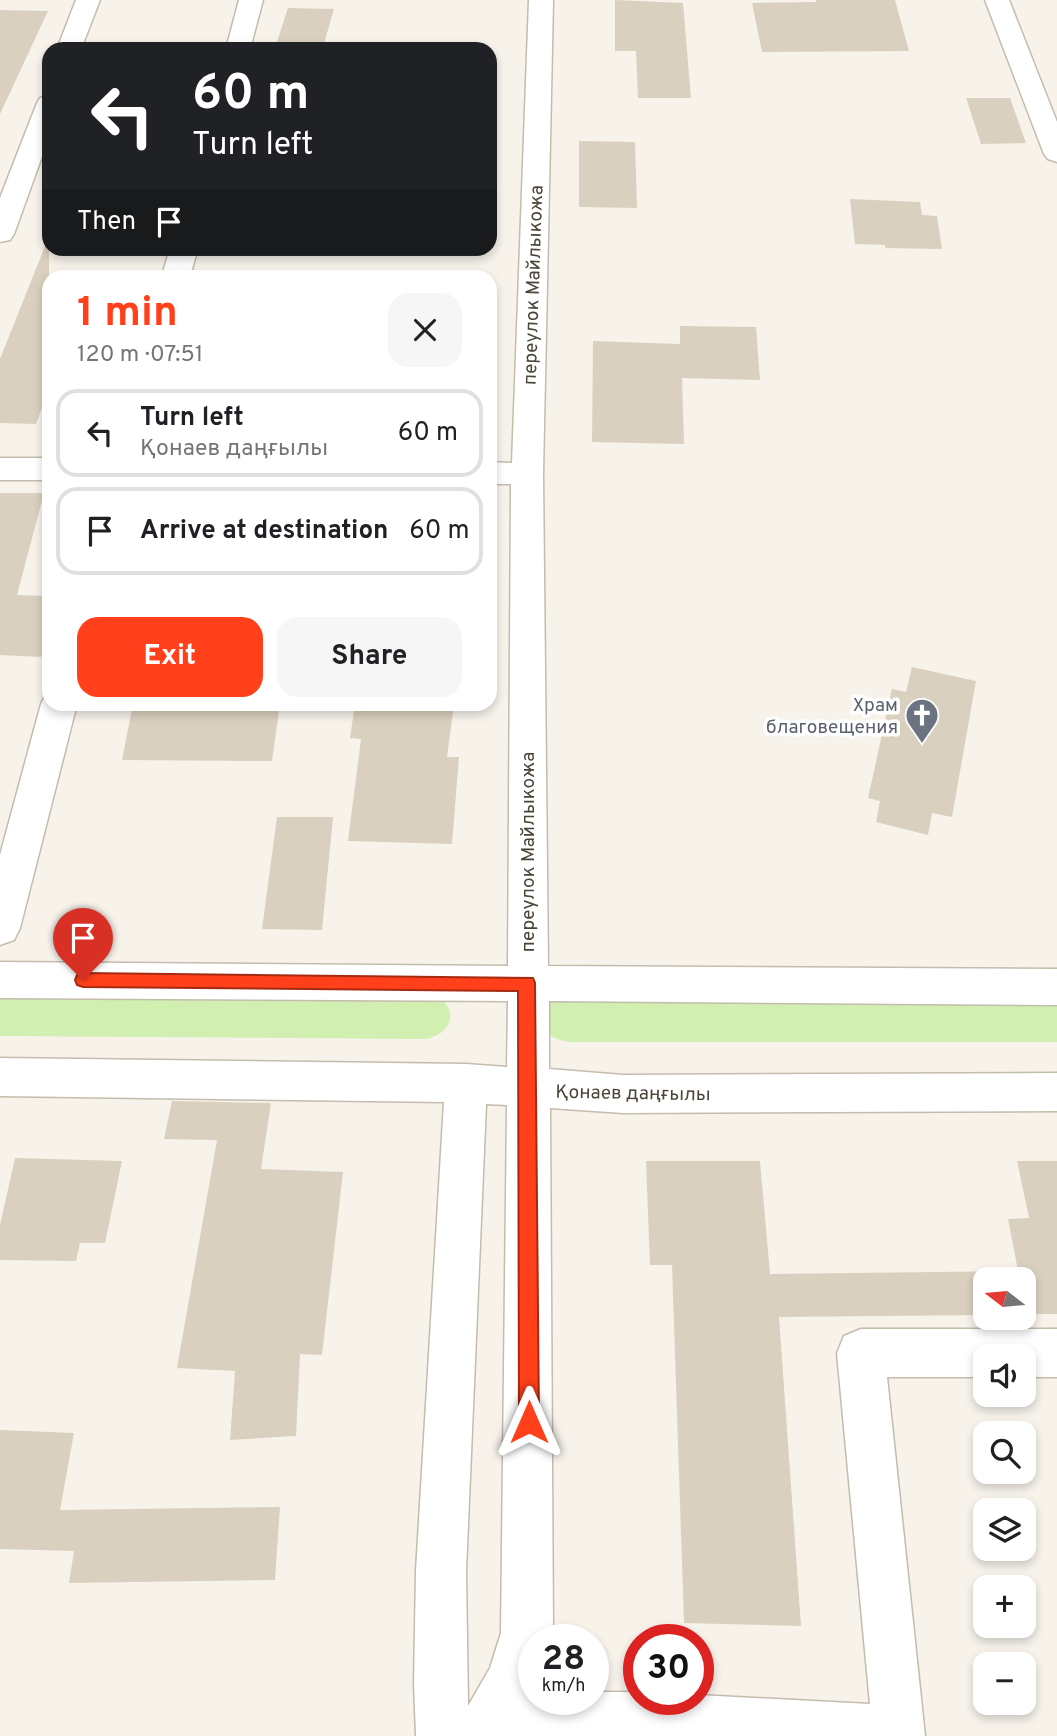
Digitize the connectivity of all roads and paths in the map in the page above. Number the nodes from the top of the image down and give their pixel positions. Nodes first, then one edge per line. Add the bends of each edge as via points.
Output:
1 (88, 0) edge
2 (251, 0) edge
3 (541, 0) edge
4 (998, 0) edge
5 (72, 42) edge
6 (241, 42) edge
7 (42, 122) edge
8 (1057, 154) edge
9 (0, 234) edge
10 (0, 469) edge
11 (42, 469) edge
12 (497, 473) edge
13 (527, 474) junction
14 (57, 711) edge
15 (0, 928) edge
16 (0, 980) edge
17 (527, 983) junction
18 (1057, 987) edge
19 (0, 1077) edge
20 (466, 1083) junction
21 (527, 1089) junction
22 (1057, 1092) edge
23 (1057, 1353) edge
24 (485, 1729) edge
25 (443, 1736) edge

1 - 5 street
2 - 6 street
3 - 13 street, переулок Майлыкожа
4 - 8 street
7 - 9 street
10 - 11 street
12 - 13 street
13 - 17 street, переулок Майлыкожа
14 - 15 street
16 - 17 street
17 - 18 street
17 - 21 street, переулок Майлыкожа
19 - 20 street, Қонаев даңғылы
20 - 21 street, Қонаев даңғылы
20 - 25 street via 441,1571
21 - 22 street, Қонаев даңғылы via 623,1094
21 - 24 street, переулок Майлыкожа via 527,1633 513,1679
23 - 24 street via 861,1353 900,1732 630,1718

